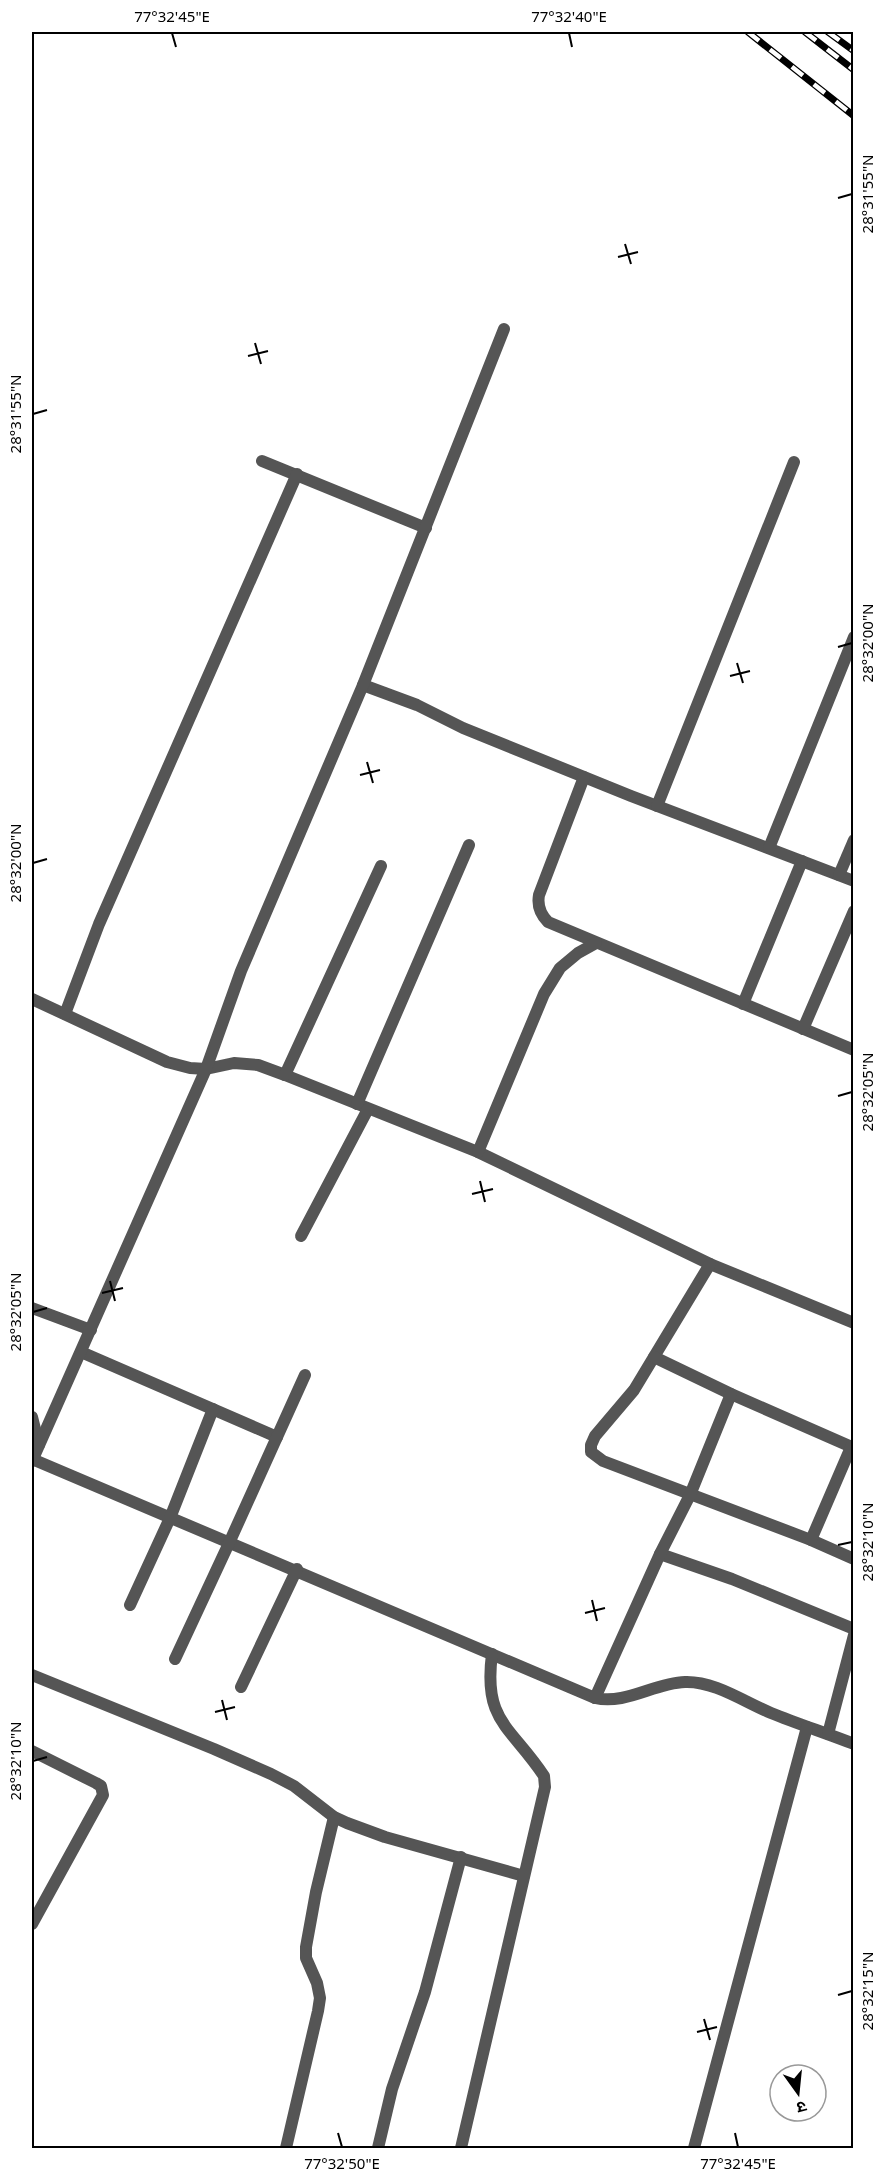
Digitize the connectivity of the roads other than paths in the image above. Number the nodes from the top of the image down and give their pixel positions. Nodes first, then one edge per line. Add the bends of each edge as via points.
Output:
1 (504, 328) dead end
2 (262, 460) dead end
3 (794, 462) dead end
4 (297, 474) junction
5 (426, 528) junction
6 (854, 637) edge
7 (363, 685) junction
8 (584, 777) junction
9 (657, 806) junction
10 (854, 840) edge
11 (469, 845) dead end
12 (769, 848) junction
13 (802, 861) junction
14 (381, 866) dead end
15 (839, 875) junction
16 (854, 881) edge
17 (854, 911) edge
18 (596, 943) junction
19 (32, 999) edge
20 (743, 1004) junction
21 (65, 1014) junction
22 (803, 1029) junction
23 (854, 1050) edge
24 (206, 1069) junction
25 (285, 1076) junction
26 (363, 1107) junction
27 (478, 1152) junction
28 (302, 1236) dead end
29 (710, 1264) junction
30 (32, 1308) edge
31 (854, 1323) edge
32 (91, 1330) junction
33 (81, 1352) junction
34 (654, 1357) junction
35 (305, 1376) dead end
36 (731, 1394) junction
37 (213, 1409) junction
38 (32, 1417) edge
39 (277, 1437) junction
40 (39, 1445) junction
41 (852, 1447) edge
42 (32, 1460) edge
43 (690, 1495) junction
44 (170, 1518) junction
45 (811, 1540) junction
46 (230, 1541) junction
47 (660, 1554) junction
48 (854, 1559) edge
49 (297, 1569) junction
50 (130, 1605) dead end
51 (854, 1629) edge
52 (854, 1635) edge
53 (492, 1654) junction
54 (175, 1659) dead end
55 (32, 1675) edge
56 (241, 1687) dead end
57 (595, 1698) junction
58 (807, 1727) junction
59 (828, 1734) junction
60 (854, 1744) edge
61 (32, 1751) edge
62 (334, 1817) junction
63 (461, 1857) junction
64 (524, 1876) junction
65 (32, 1924) edge
66 (286, 2148) edge
67 (378, 2148) edge
68 (461, 2148) edge
69 (694, 2148) edge

1 - 5 street
2 - 4 street
3 - 9 street
4 - 5 street
4 - 21 street via 99,924
5 - 7 street
6 - 12 street
7 - 8 street
7 - 24 street via 241,971
8 - 9 street
8 - 18 street via 538,902 548,922
9 - 12 street
10 - 15 street
11 - 26 street
12 - 13 street
13 - 15 street
13 - 20 street
14 - 25 street
15 - 16 street
17 - 22 street
18 - 20 street
18 - 27 street via 561,968 544,994
19 - 21 street
20 - 22 street
21 - 24 street via 167,1062
22 - 23 street
24 - 25 street via 234,1063 258,1065
24 - 32 street
25 - 26 street
26 - 27 street
26 - 28 street
27 - 29 street
29 - 31 street
29 - 34 street
30 - 32 street
32 - 33 street
33 - 37 street
33 - 40 street
34 - 36 street
34 - 43 street via 625,1404 595,1436 591,1452 603,1461
35 - 39 street
36 - 41 street
36 - 43 street
37 - 39 street
37 - 44 street
38 - 40 street
39 - 46 street
40 - 42 street
41 - 45 street
42 - 44 street
43 - 45 street
43 - 47 street
44 - 46 street
44 - 50 street
45 - 48 street
46 - 49 street
46 - 54 street
47 - 51 street
47 - 57 street
49 - 53 street
49 - 56 street
52 - 59 street
53 - 57 street
53 - 64 street via 489,1678 498,1715 544,1776
55 - 62 street via 271,1774 294,1786
57 - 58 street via 617,1699 657,1686 686,1682 704,1684
58 - 59 street
58 - 69 street
59 - 60 street
61 - 65 street via 101,1786 103,1795
62 - 63 street via 377,1834
62 - 66 street via 306,1947 320,1998
63 - 64 street
63 - 67 street
64 - 68 street

